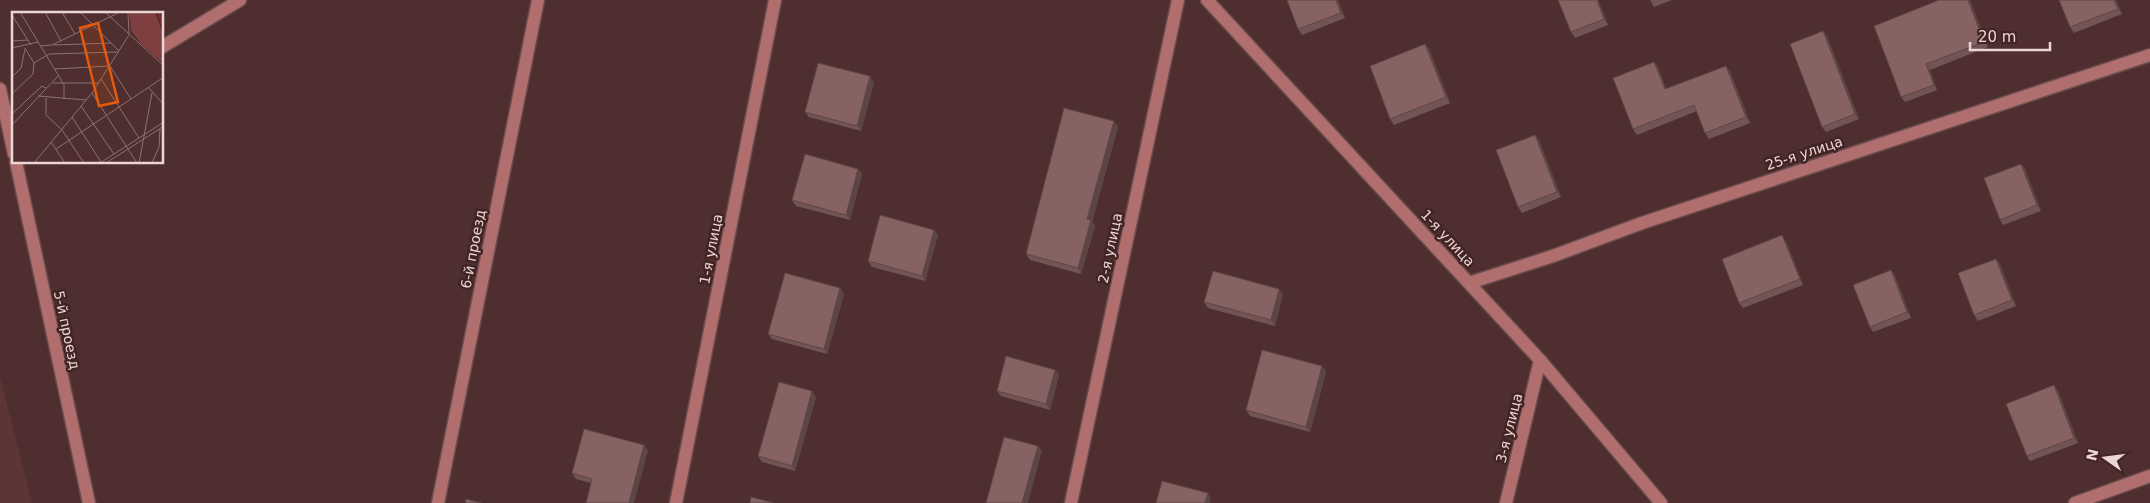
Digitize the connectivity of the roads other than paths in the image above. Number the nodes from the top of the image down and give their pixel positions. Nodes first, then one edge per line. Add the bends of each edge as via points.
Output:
1 (240, 0) edge
2 (538, 0) edge
3 (775, 0) edge
4 (1178, 0) edge
5 (1207, 0) edge
6 (164, 46) edge
7 (2150, 55) edge
8 (0, 89) edge
9 (8, 141) edge
10 (16, 164) edge
11 (1469, 283) junction
12 (1540, 360) junction
13 (2150, 476) edge
14 (89, 503) edge
15 (438, 503) edge
16 (676, 503) edge
17 (1071, 503) edge
18 (1506, 503) edge
19 (1661, 503) edge
20 (2075, 503) edge

1 - 6 street
2 - 15 street, 6-й проезд
3 - 16 street, 1-я улица
4 - 17 street, 2-я улица
5 - 11 street, 1-я улица
7 - 11 street, 25-я улица
8 - 9 street
10 - 14 street, 5-й проезд
11 - 12 street, 1-я улица
12 - 18 street, 3-я улица
12 - 19 street, 1-я улица
13 - 20 street

